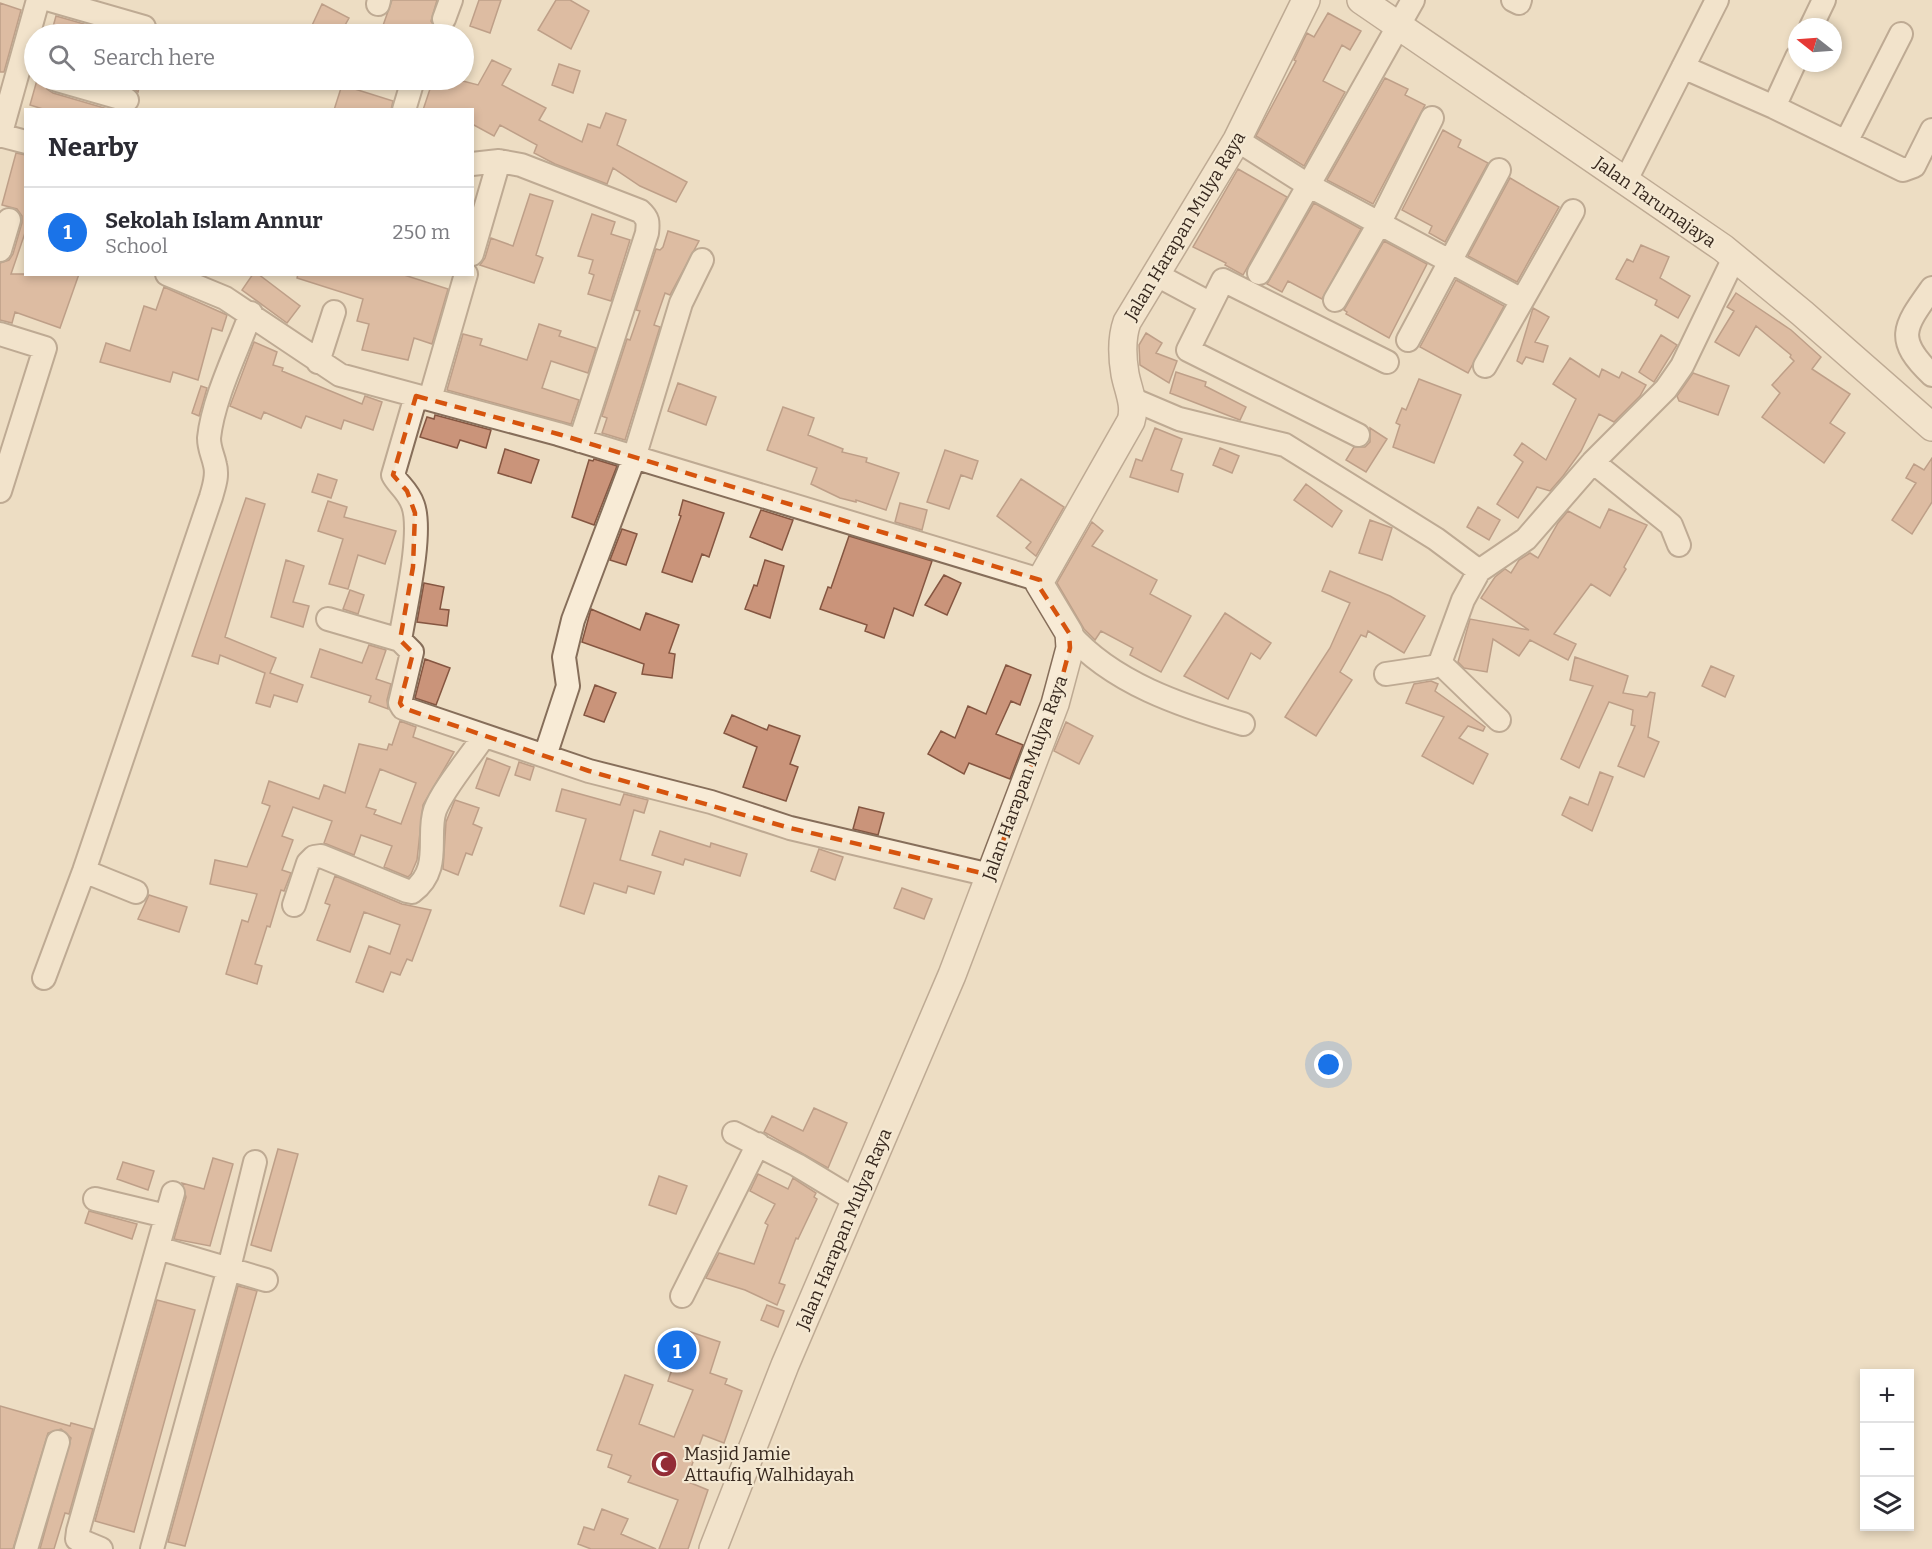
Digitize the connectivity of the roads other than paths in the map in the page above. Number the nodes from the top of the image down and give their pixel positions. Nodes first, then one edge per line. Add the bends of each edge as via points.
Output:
1 (39, 0) edge
2 (50, 0) edge
3 (1306, 0) edge
4 (1361, 0) edge
5 (1413, 0) edge
6 (1513, 0) edge
7 (1520, 0) edge
8 (1717, 0) edge
9 (1824, 0) edge
10 (1816, 18) edge
11 (1399, 23) junction
12 (32, 24) edge
13 (134, 24) edge
14 (1901, 34) dead end
15 (24, 49) edge
16 (1683, 67) junction
17 (18, 68) edge
18 (1790, 72) edge
19 (92, 90) edge
20 (410, 90) edge
21 (127, 100) dead end
22 (1774, 107) junction
23 (405, 108) edge
24 (1432, 118) dead end
25 (1932, 130) edge
26 (0, 135) edge
27 (1237, 140) junction
28 (24, 141) edge
29 (1846, 142) junction
30 (499, 161) junction
31 (474, 164) edge
32 (1500, 170) dead end
33 (1625, 182) junction
34 (1308, 184) junction
35 (1573, 211) dead end
36 (12, 221) edge
37 (1380, 222) junction
38 (474, 247) edge
39 (0, 250) edge
40 (1734, 258) junction
41 (702, 260) dead end
42 (1451, 260) junction
43 (1259, 273) dead end
44 (1155, 274) junction
45 (465, 276) edge
46 (191, 279) edge
47 (1932, 288) edge
48 (1335, 300) dead end
49 (1522, 300) junction
50 (1211, 304) junction
51 (334, 312) dead end
52 (251, 314) junction
53 (0, 334) edge
54 (1408, 340) dead end
55 (318, 362) junction
56 (1387, 362) dead end
57 (1485, 366) dead end
58 (1932, 375) edge
59 (423, 398) junction
60 (1132, 399) junction
61 (1931, 424) edge
62 (1358, 435) dead end
63 (580, 441) junction
64 (634, 458) junction
65 (1593, 462) junction
66 (0, 491) edge
67 (1679, 545) dead end
68 (1479, 571) junction
69 (1040, 580) junction
70 (328, 620) dead end
71 (1069, 633) junction
72 (400, 640) junction
73 (1440, 663) junction
74 (1386, 674) dead end
75 (1498, 720) dead end
76 (1243, 724) dead end
77 (484, 736) junction
78 (545, 756) junction
79 (84, 872) junction
80 (990, 875) junction
81 (136, 892) dead end
82 (294, 905) dead end
83 (44, 978) dead end
84 (734, 1133) dead end
85 (758, 1144) junction
86 (255, 1162) dead end
87 (173, 1192) dead end
88 (95, 1199) dead end
89 (855, 1200) junction
90 (166, 1216) junction
91 (158, 1248) junction
92 (229, 1268) junction
93 (266, 1280) dead end
94 (682, 1296) dead end
95 (58, 1442) dead end
96 (26, 1549) edge
97 (101, 1549) edge
98 (152, 1549) edge
99 (712, 1549) edge

1 - 12 street
2 - 13 street
3 - 27 street, Jalan Harapan Mulya Raya
4 - 11 street, Jalan Tarumajaya
5 - 11 street
6 - 7 street
8 - 16 street
9 - 10 street
11 - 33 street, Jalan Tarumajaya
11 - 34 street
14 - 29 street
15 - 17 street
16 - 22 street
16 - 33 street
17 - 26 street
18 - 22 street
19 - 21 street
20 - 23 street
22 - 29 street
24 - 37 street
25 - 29 street via 1914,166 1907,170
26 - 28 street
27 - 34 street
27 - 44 street, Jalan Harapan Mulya Raya
30 - 31 street
30 - 38 street
30 - 63 street via 521,165 640,212 649,222
32 - 42 street
33 - 40 street, Jalan Tarumajaya
34 - 37 street
34 - 43 street
35 - 49 street
36 - 39 street
37 - 42 street
37 - 48 street
40 - 61 street, Jalan Tarumajaya
40 - 65 street via 1682,366 1616,443
41 - 64 street via 674,324
42 - 49 street
42 - 54 street
44 - 50 street
44 - 60 street, Jalan Harapan Mulya Raya via 1123,333 1125,375
45 - 59 street
46 - 52 street
47 - 58 street via 1913,317 1906,341 1908,349
49 - 57 street
50 - 56 street via 1223,280
50 - 62 street via 1188,350
51 - 55 street
52 - 55 street
52 - 79 street via 209,436 216,480
53 - 66 street via 45,348
55 - 59 street via 340,375
59 - 63 street
59 - 72 street via 393,475 407,490 415,513 413,567
60 - 68 street via 1179,418 1285,445 1436,539
60 - 69 street, Jalan Harapan Mulya Raya via 1134,413 1118,448
63 - 64 street
64 - 69 street
64 - 78 street via 566,644 568,686
65 - 67 street via 1671,525
65 - 68 street via 1526,539
68 - 73 street
69 - 71 street via 1040,588
70 - 72 street
71 - 76 street via 1083,650 1129,679 1180,705
71 - 80 street, Jalan Harapan Mulya Raya via 1070,648 1055,704
72 - 77 street via 412,652 400,706
73 - 74 street
73 - 75 street
77 - 78 street
77 - 82 street via 436,808 430,864 418,887 407,891 314,856
78 - 80 street via 790,828
79 - 81 street
79 - 83 street
80 - 89 street, Jalan Harapan Mulya Raya via 948,986
84 - 85 street
85 - 89 street
85 - 94 street
86 - 92 street
87 - 90 street
88 - 90 street
89 - 99 street, Jalan Harapan Mulya Raya
90 - 91 street
91 - 92 street
91 - 97 street via 78,1531 77,1539
92 - 93 street
92 - 98 street
95 - 96 street

